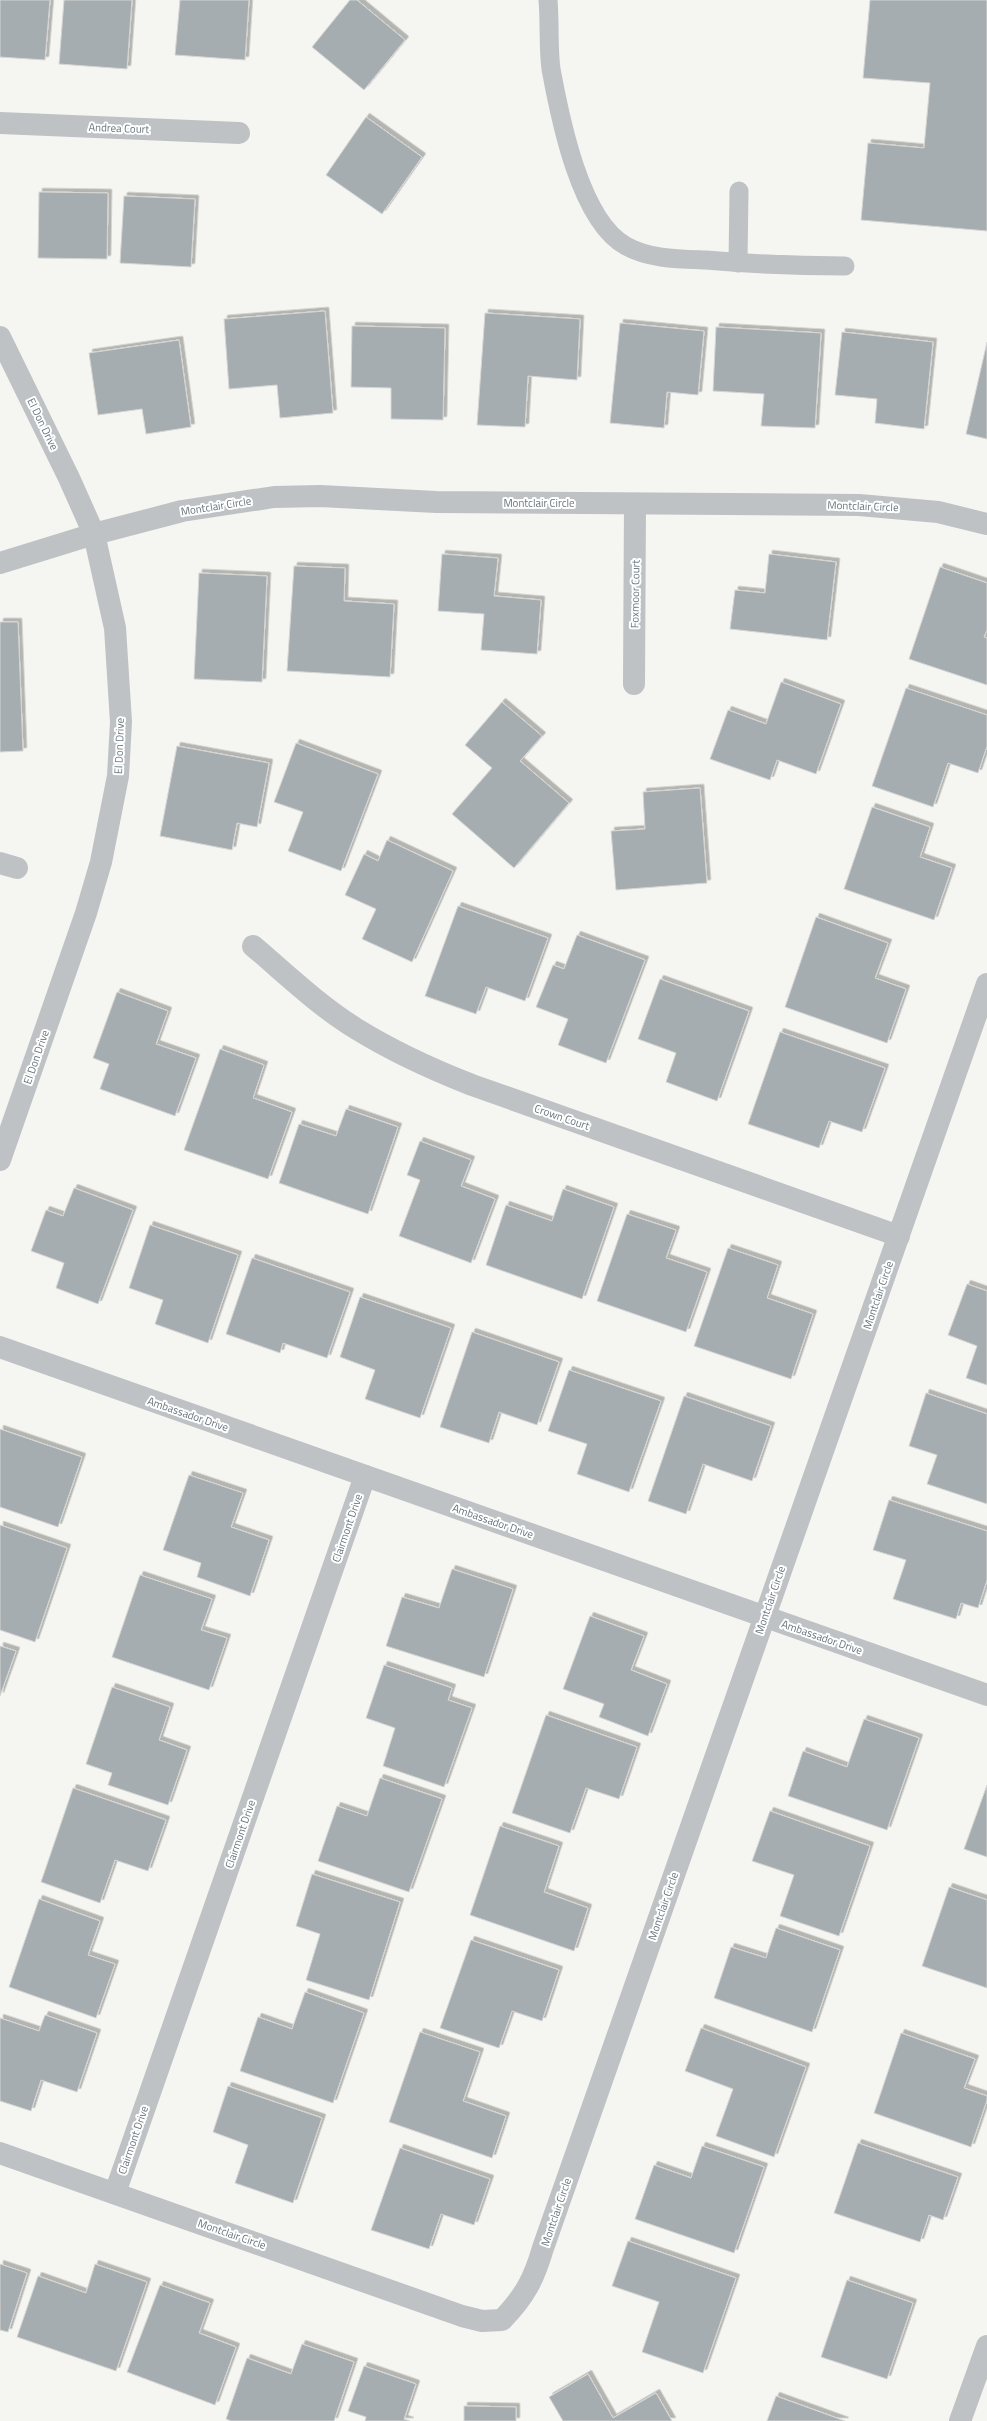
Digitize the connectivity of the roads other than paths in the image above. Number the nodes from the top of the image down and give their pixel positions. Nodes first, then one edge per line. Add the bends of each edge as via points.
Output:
1 (548, 0) edge
2 (0, 123) edge
3 (239, 133) dead end
4 (740, 191) dead end
5 (738, 263) junction
6 (844, 266) dead end
7 (0, 336) edge
8 (636, 504) junction
9 (987, 524) edge
10 (94, 534) junction
11 (0, 563) edge
12 (634, 684) dead end
13 (253, 946) dead end
14 (987, 984) edge
15 (0, 1160) edge
16 (898, 1236) junction
17 (0, 1347) edge
18 (366, 1476) junction
19 (765, 1617) junction
20 (987, 1695) edge
21 (0, 2153) edge
22 (115, 2193) junction
23 (987, 2346) edge
24 (960, 2421) edge

1 - 5 lane via 551,68 568,143 579,179 594,214 625,246 644,254
2 - 3 street, Andrea Court
4 - 5 lane
5 - 6 lane
7 - 10 street, El Don Drive via 70,478
8 - 9 street, Montclair Circle via 900,507 938,512
8 - 10 street, Montclair Circle via 274,497 182,511
8 - 12 street, Foxmoor Court
10 - 11 street, Montclair Circle
10 - 15 street, El Don Drive via 115,628 121,722 118,776 110,826 86,912
13 - 16 street, Crown Court via 354,1027 427,1067
14 - 16 street, Montclair Circle
16 - 19 street, Montclair Circle
17 - 18 street, Ambassador Drive
18 - 19 street, Ambassador Drive
18 - 22 street, Clairmont Drive
19 - 20 street, Ambassador Drive
19 - 22 street, Montclair Circle via 546,2240 536,2275 520,2301 502,2320 482,2321 462,2316
21 - 22 street, Montclair Circle
23 - 24 street

